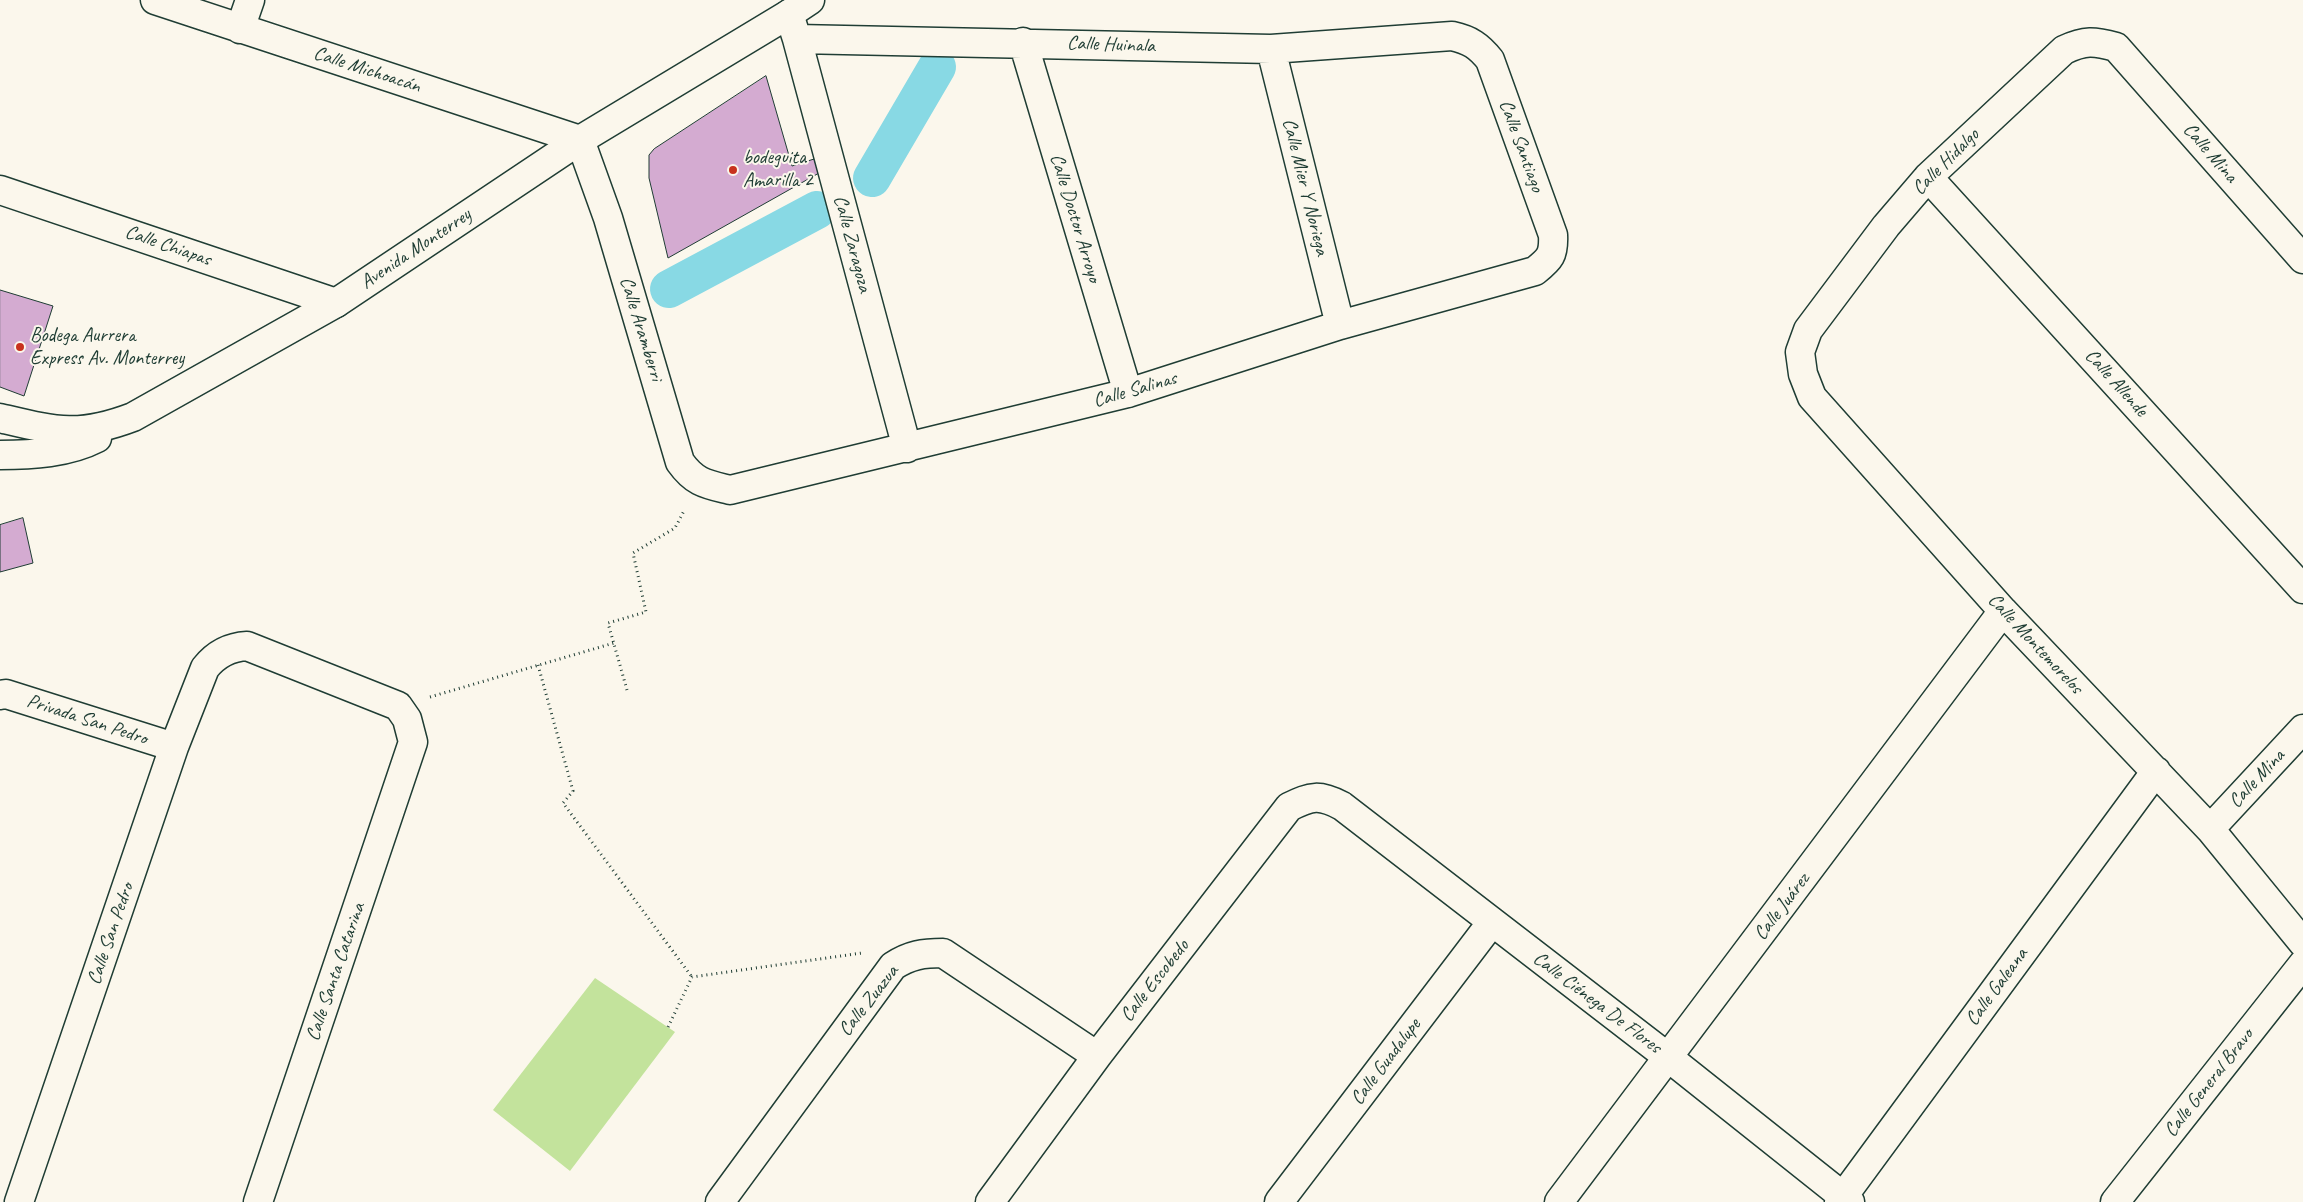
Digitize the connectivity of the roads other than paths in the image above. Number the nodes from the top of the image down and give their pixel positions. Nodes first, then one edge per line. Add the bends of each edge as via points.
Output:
1 (155, 0) edge
2 (250, 0) edge
3 (799, 18) edge
4 (240, 29) junction
5 (1452, 36) joint
6 (1022, 42) junction
7 (2116, 47) joint
8 (1271, 49) junction
9 (580, 140) junction
10 (1928, 177) junction
11 (0, 190) edge
12 (2303, 259) edge
13 (1535, 271) joint
14 (336, 303) junction
15 (1340, 325) junction
16 (1808, 330) joint
17 (1128, 394) junction
18 (0, 418) edge
19 (133, 418) junction
20 (0, 438) edge
21 (907, 448) junction
22 (56, 451) junction
23 (0, 455) edge
24 (730, 490) joint
25 (2303, 589) edge
26 (2003, 612) junction
27 (0, 695) edge
28 (2303, 729) edge
29 (413, 742) joint
30 (174, 748) junction
31 (2156, 771) junction
32 (1342, 806) joint
33 (2210, 829) junction
34 (1492, 922) junction
35 (2303, 943) edge
36 (2303, 964) edge
37 (1097, 1056) junction
38 (1669, 1058) junction
39 (1844, 1200) edge
40 (20, 1202) edge
41 (258, 1202) edge
42 (720, 1202) edge
43 (990, 1202) edge
44 (1279, 1202) edge
45 (1559, 1202) edge
46 (2115, 1202) edge

1 - 4 street, Calle Michoacán
2 - 4 street
3 - 6 street, Calle Huinala
3 - 9 street, Avenida Monterrey
3 - 21 street, Calle Zaragoza
4 - 9 street, Calle Michoacán
5 - 8 street, Calle Huinala
5 - 13 street, Calle Santiago via 1468,40 1490,60 1540,198 1553,249 1548,260
6 - 8 street, Calle Huinala
6 - 17 street, Calle Doctor Arroyo
7 - 10 street, Calle Hidalgo via 2093,41 2078,43 2064,50
7 - 12 street, Calle Mina
8 - 15 street, Calle Mier Y Noriega
9 - 14 street, Avenida Monterrey
9 - 24 street, Calle Aramberri via 608,218 680,462 700,483
10 - 16 street, Calle Hidalgo via 1886,226
10 - 25 street, Calle Allende
11 - 14 street, Calle Chiapas
13 - 15 street, Calle Salinas
14 - 19 street, Avenida Monterrey
15 - 17 street, Calle Salinas
16 - 26 street, Calle Montemorelos via 1800,352 1803,374 1812,397
17 - 21 street, Calle Salinas
18 - 19 street, Avenida Monterrey via 63,431 106,428
19 - 22 street via 89,443
20 - 22 street
21 - 24 street, Calle Salinas
22 - 23 street
26 - 31 street, Calle Montemorelos
26 - 38 street, Calle Juárez
27 - 30 street, Privada San Pedro via 6,694
28 - 33 street, Calle Mina
29 - 30 street, Calle San Pedro via 407,719 398,706 247,646 235,647 214,657 205,668
29 - 41 street, Calle Santa Catarina
30 - 40 street, Calle San Pedro
31 - 33 street, Calle Montemorelos
31 - 39 street, Calle Galeana
32 - 34 street, Calle Ciénega De Flores
32 - 37 street, Calle Escobedo via 1318,796 1289,807
33 - 35 street, Calle Montemorelos
34 - 38 street, Calle Ciénega De Flores
34 - 44 street, Calle Guadalupe
36 - 46 street, Calle General Bravo
37 - 42 street, Calle Zuazua via 943,953 907,957 893,966
37 - 43 street, Calle Escobedo
38 - 39 street, Calle Ciénega De Flores
38 - 45 street, Calle Juárez

